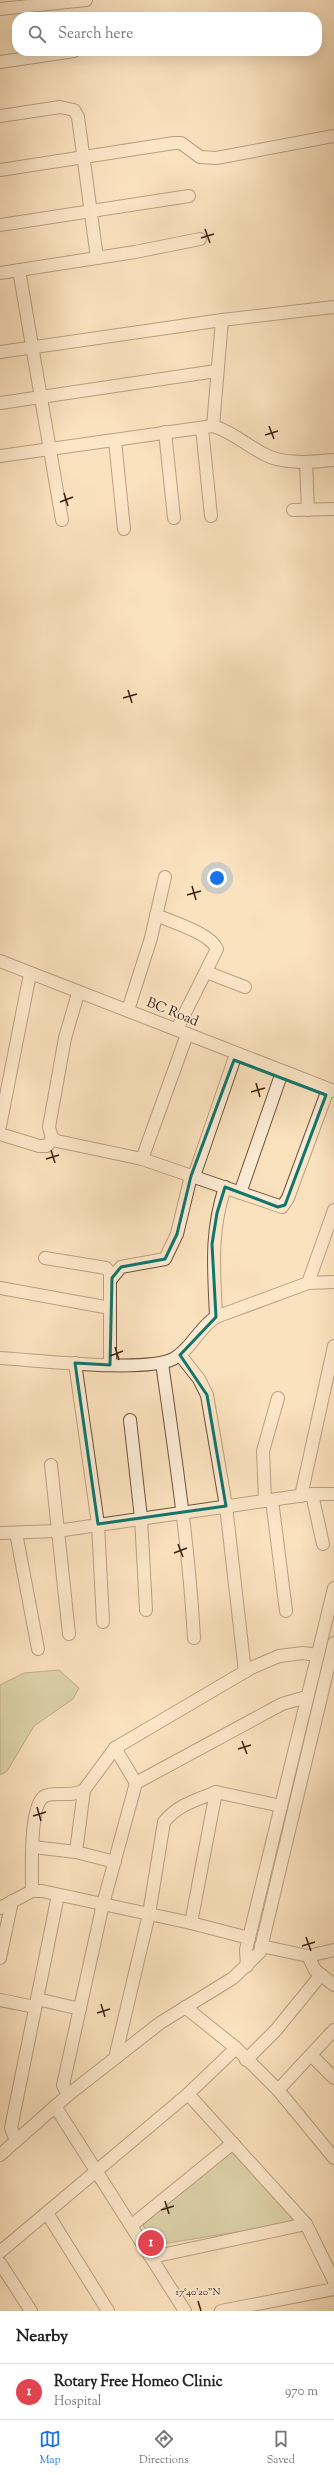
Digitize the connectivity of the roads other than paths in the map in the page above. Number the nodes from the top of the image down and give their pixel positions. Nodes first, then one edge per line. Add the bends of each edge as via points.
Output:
1 (86, 0) edge
2 (0, 9) edge
3 (40, 56) edge
4 (0, 62) edge
5 (0, 116) edge
6 (334, 136) edge
7 (83, 157) junction
8 (0, 170) edge
9 (189, 196) dead end
10 (90, 211) junction
11 (0, 225) edge
12 (200, 239) dead end
13 (97, 258) junction
14 (19, 270) junction
15 (0, 273) edge
16 (334, 307) edge
17 (222, 320) junction
18 (32, 348) junction
19 (0, 352) edge
20 (216, 371) junction
21 (39, 398) junction
22 (0, 403) edge
23 (207, 427) junction
24 (165, 432) junction
25 (115, 441) junction
26 (48, 450) junction
27 (0, 456) edge
28 (334, 460) edge
29 (306, 462) junction
30 (334, 509) edge
31 (293, 510) dead end
32 (308, 510) junction
33 (211, 516) dead end
34 (174, 518) dead end
35 (62, 520) dead end
36 (124, 529) dead end
37 (165, 877) dead end
38 (156, 915) junction
39 (0, 961) edge
40 (0, 969) edge
41 (206, 972) junction
42 (29, 979) junction
43 (245, 987) dead end
44 (82, 997) junction
45 (128, 1010) junction
46 (177, 1029) junction
47 (184, 1040) junction
48 (234, 1060) junction
49 (280, 1078) junction
50 (331, 1095) edge
51 (0, 1126) edge
52 (0, 1134) edge
53 (52, 1138) junction
54 (142, 1159) junction
55 (194, 1176) junction
56 (225, 1188) junction
57 (240, 1193) junction
58 (334, 1210) edge
59 (45, 1258) dead end
60 (112, 1278) junction
61 (334, 1282) edge
62 (308, 1283) junction
63 (0, 1288) edge
64 (110, 1308) junction
65 (216, 1317) junction
66 (334, 1346) edge
67 (180, 1355) junction
68 (0, 1358) edge
69 (75, 1363) junction
70 (162, 1363) junction
71 (110, 1365) junction
72 (278, 1398) dead end
73 (130, 1420) dead end
74 (51, 1465) dead end
75 (334, 1494) edge
76 (306, 1495) junction
77 (268, 1500) junction
78 (226, 1506) junction
79 (182, 1512) junction
80 (141, 1518) junction
81 (98, 1524) junction
82 (57, 1531) junction
83 (0, 1533) edge
84 (16, 1533) junction
85 (323, 1544) dead end
86 (334, 1588) edge
87 (146, 1610) dead end
88 (286, 1611) dead end
89 (103, 1622) dead end
90 (69, 1634) dead end
91 (194, 1638) dead end
92 (334, 1644) edge
93 (38, 1649) dead end
94 (317, 1655) junction
95 (332, 1665) edge
96 (245, 1672) junction
97 (306, 1697) junction
98 (115, 1748) junction
99 (136, 1783) junction
100 (84, 1790) junction
101 (216, 1792) junction
102 (281, 1806) junction
103 (33, 1847) junction
104 (76, 1852) junction
105 (115, 1862) junction
106 (32, 1891) junction
107 (58, 1895) junction
108 (12, 1901) junction
109 (103, 1904) junction
110 (0, 1908) edge
111 (149, 1914) junction
112 (191, 1923) junction
113 (249, 1938) junction
114 (261, 1946) junction
115 (334, 1950) edge
116 (308, 1956) junction
117 (0, 1958) edge
118 (247, 1966) junction
119 (320, 1976) junction
120 (334, 1985) edge
121 (0, 2000) edge
122 (36, 2003) junction
123 (185, 2007) junction
124 (80, 2009) junction
125 (334, 2030) edge
126 (236, 2048) junction
127 (311, 2055) junction
128 (115, 2058) junction
129 (246, 2060) junction
130 (334, 2078) edge
131 (278, 2090) junction
132 (68, 2094) junction
133 (188, 2094) junction
134 (55, 2106) junction
135 (16, 2141) junction
136 (233, 2144) junction
137 (0, 2154) edge
138 (334, 2158) edge
139 (97, 2172) junction
140 (47, 2213) junction
141 (306, 2224) junction
142 (132, 2225) junction
143 (0, 2252) edge
144 (152, 2257) junction
145 (0, 2263) edge
146 (334, 2281) edge
147 (334, 2289) edge
148 (31, 2311) edge
149 (108, 2311) edge
150 (185, 2311) edge
151 (221, 2311) edge

1 - 2 street
3 - 4 street
5 - 7 street via 60,107 74,110 78,117
6 - 7 street via 216,158 200,157 181,143
7 - 8 street
7 - 10 street
9 - 10 street
10 - 11 street
10 - 13 street
12 - 13 street
13 - 14 street
14 - 15 street
14 - 18 street
16 - 17 street
17 - 18 street
17 - 20 street
18 - 19 street
18 - 21 street
20 - 21 street
20 - 23 street
21 - 22 street
21 - 26 street
23 - 24 street
23 - 29 street via 227,430 264,455
23 - 33 street
24 - 25 street
24 - 34 street
25 - 26 street
25 - 36 street
26 - 27 street
26 - 35 street
28 - 29 street
29 - 32 street
30 - 32 street
31 - 32 street
37 - 38 street
38 - 41 street via 215,943 217,949
38 - 45 street
39 - 44 street, BC Road
40 - 42 street, BC Road
41 - 43 street
41 - 46 street
42 - 44 street, BC Road
42 - 51 street
44 - 45 street, BC Road
44 - 47 street, BC Road
44 - 53 street via 65,1038 50,1120
45 - 46 street, BC Road
46 - 50 street, BC Road
47 - 48 street, BC Road
47 - 54 street
48 - 49 street, BC Road
48 - 55 street
49 - 50 street, BC Road
49 - 57 street
50 - 57 street via 285,1205 278,1207
52 - 53 street via 39,1146 47,1146
53 - 54 street
54 - 55 street
55 - 56 street
55 - 60 street via 191,1176 177,1234 165,1259 121,1267
56 - 57 street
56 - 65 street via 217,1213 212,1244
58 - 62 street
59 - 60 street via 106,1268
60 - 64 street
61 - 62 street
62 - 65 street
63 - 64 street
64 - 71 street
65 - 67 street
66 - 76 street
67 - 70 street
67 - 78 street via 199,1379 206,1395
68 - 69 street
69 - 71 street
69 - 81 street
70 - 71 street
70 - 79 street
72 - 77 street via 263,1451
73 - 80 street
74 - 82 street
75 - 76 street
76 - 77 street
76 - 85 street
77 - 78 street
77 - 88 street
78 - 79 street
78 - 96 street
79 - 80 street
79 - 91 street
80 - 81 street
80 - 87 street
81 - 82 street
81 - 89 street
82 - 84 street
82 - 90 street
83 - 84 street
84 - 93 street
86 - 94 street
92 - 95 street
94 - 96 street via 303,1653 279,1656
94 - 97 street
95 - 114 street
96 - 98 street
97 - 99 street via 282,1704
97 - 102 street
98 - 99 street
98 - 100 street
99 - 105 street
100 - 103 street via 71,1795 49,1795 39,1801 34,1823
100 - 104 street
101 - 102 street
101 - 111 street via 182,1806 164,1822
101 - 112 street
102 - 113 street
103 - 104 street
103 - 106 street
104 - 105 street
105 - 109 street
106 - 107 street
106 - 108 street
107 - 109 street
107 - 122 street
108 - 110 street
108 - 117 street
109 - 111 street
109 - 124 street
111 - 112 street
111 - 128 street
112 - 113 street
113 - 118 street via 246,1950
114 - 116 street
114 - 118 street via 260,1952
115 - 116 street
116 - 119 street
118 - 123 street via 218,1988
119 - 120 street
119 - 129 street via 276,2030
121 - 122 street
122 - 124 street
122 - 135 street via 11,2128
123 - 126 street
123 - 128 street
124 - 132 street via 63,2085
125 - 127 street
126 - 129 street
126 - 133 street
127 - 130 street
127 - 131 street
128 - 132 street
129 - 131 street
131 - 138 street
132 - 134 street
133 - 136 street
133 - 139 street
134 - 135 street
134 - 139 street
135 - 137 street
136 - 141 street
136 - 142 street
139 - 140 street
139 - 142 street
140 - 143 street
140 - 149 street
141 - 144 street
141 - 146 street
142 - 144 street
144 - 150 street
145 - 148 street
147 - 151 street

